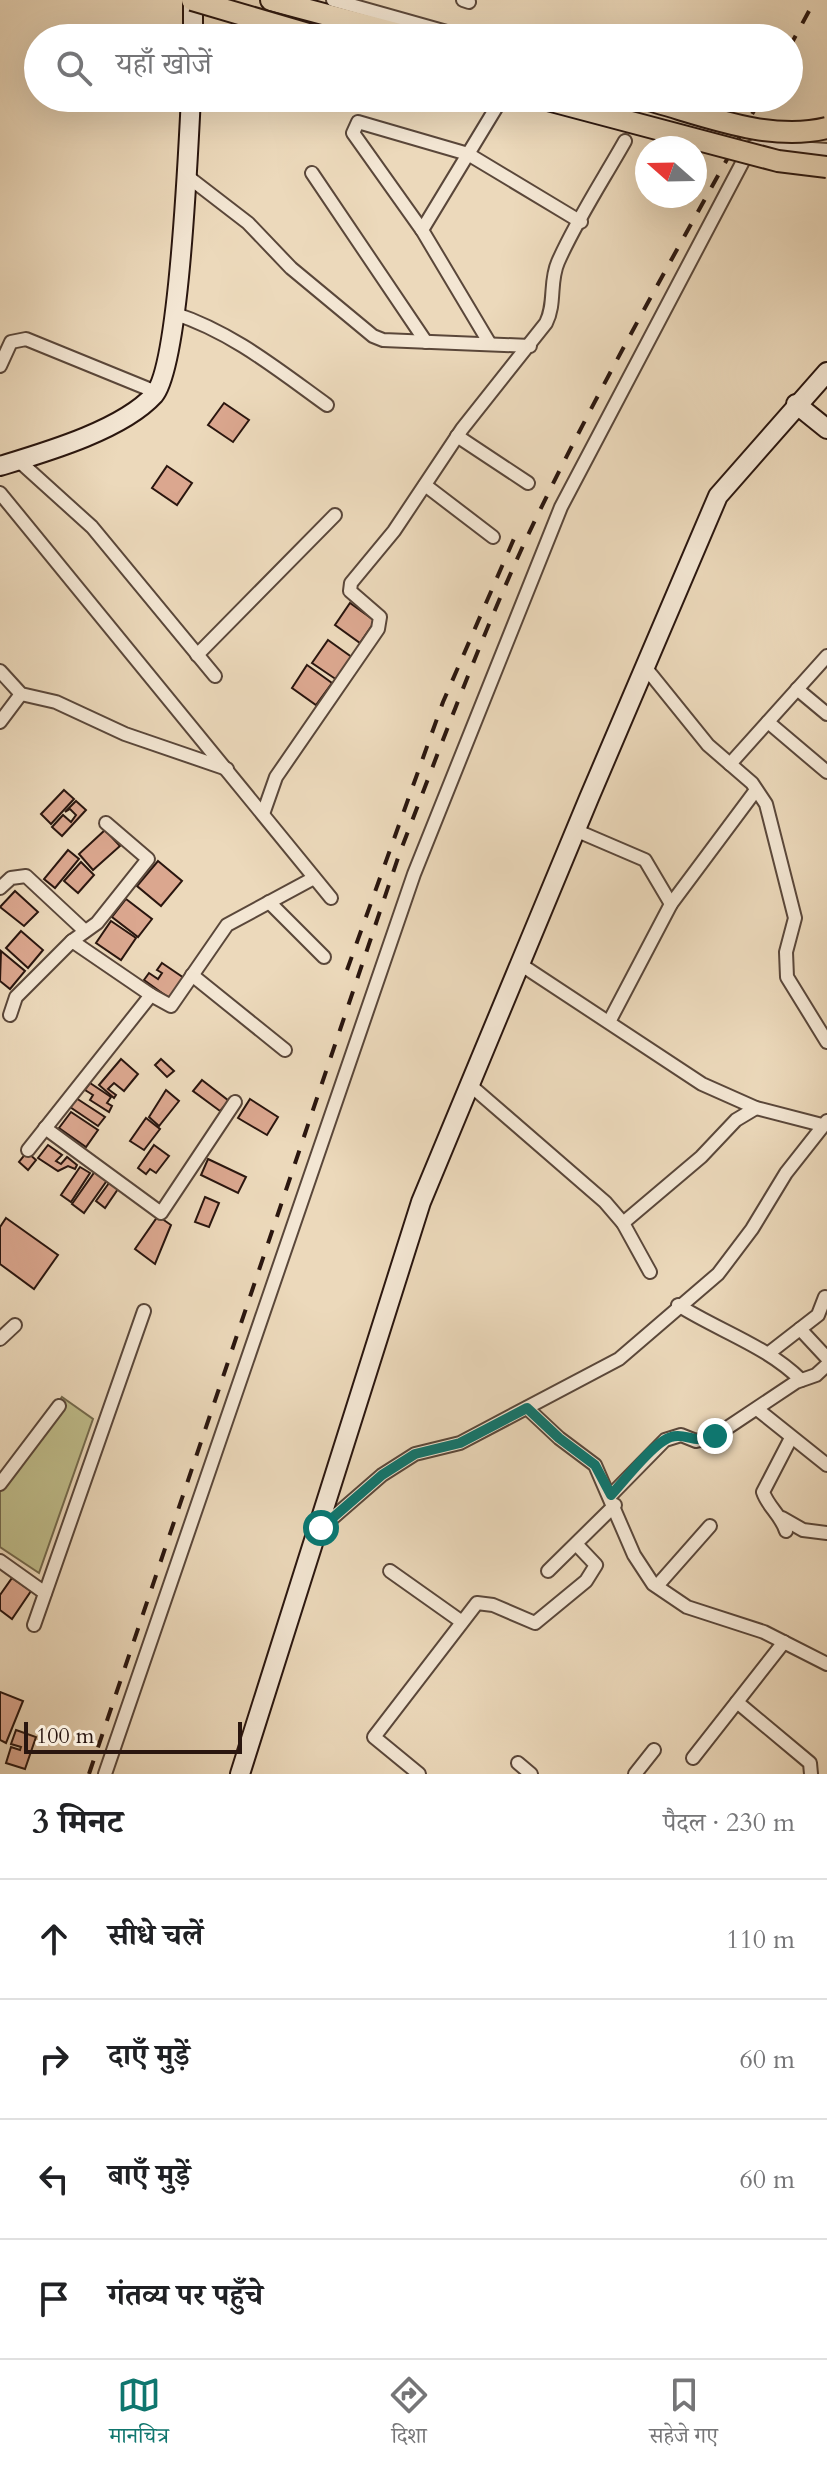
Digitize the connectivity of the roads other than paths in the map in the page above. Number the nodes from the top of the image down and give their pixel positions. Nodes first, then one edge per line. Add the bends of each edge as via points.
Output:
1 (192, 0) edge
2 (271, 0) edge
3 (333, 0) edge
4 (193, 24) edge
5 (274, 24) edge
6 (361, 24) edge
7 (418, 24) edge
8 (190, 112) edge
9 (494, 112) edge
10 (593, 112) edge
11 (695, 112) edge
12 (827, 128) edge
13 (625, 141) dead end
14 (827, 150) edge
15 (468, 154) junction
16 (827, 167) edge
17 (312, 173) dead end
18 (187, 176) junction
19 (581, 222) junction
20 (422, 230) junction
21 (173, 313) junction
22 (426, 342) junction
23 (490, 344) junction
24 (530, 346) junction
25 (0, 366) edge
26 (827, 372) edge
27 (156, 392) junction
28 (796, 404) junction
29 (327, 405) dead end
30 (827, 429) edge
31 (457, 436) junction
32 (19, 461) junction
33 (0, 466) edge
34 (528, 483) dead end
35 (425, 485) junction
36 (0, 493) edge
37 (335, 515) dead end
38 (493, 537) dead end
39 (197, 655) junction
40 (827, 656) edge
41 (645, 667) junction
42 (0, 671) edge
43 (215, 676) dead end
44 (797, 689) junction
45 (21, 694) junction
46 (3, 714) edge
47 (827, 714) edge
48 (768, 722) junction
49 (730, 764) junction
50 (227, 769) junction
51 (827, 772) edge
52 (756, 790) junction
53 (263, 814) junction
54 (106, 823) dead end
55 (575, 830) junction
56 (314, 878) junction
57 (0, 888) edge
58 (331, 898) dead end
59 (269, 902) junction
60 (671, 904) junction
61 (85, 931) junction
62 (72, 941) junction
63 (324, 957) dead end
64 (520, 964) junction
65 (192, 975) junction
66 (151, 995) junction
67 (10, 1015) dead end
68 (609, 1022) junction
69 (827, 1042) edge
70 (285, 1050) dead end
71 (470, 1085) junction
72 (235, 1102) dead end
73 (756, 1108) junction
74 (824, 1123) edge
75 (45, 1128) junction
76 (28, 1150) dead end
77 (623, 1223) junction
78 (650, 1272) dead end
79 (825, 1297) edge
80 (678, 1305) junction
81 (144, 1311) dead end
82 (15, 1325) dead end
83 (800, 1329) junction
84 (0, 1339) edge
85 (769, 1353) junction
86 (827, 1358) edge
87 (827, 1365) edge
88 (801, 1380) junction
89 (59, 1406) dead end
90 (527, 1408) junction
91 (757, 1409) junction
92 (791, 1438) junction
93 (827, 1465) edge
94 (0, 1484) edge
95 (613, 1500) junction
96 (782, 1518) junction
97 (710, 1526) dead end
98 (321, 1528) junction
99 (786, 1531) dead end
100 (827, 1533) edge
101 (577, 1545) junction
102 (0, 1561) edge
103 (390, 1571) dead end
104 (548, 1571) dead end
105 (657, 1586) junction
106 (45, 1593) junction
107 (462, 1622) junction
108 (34, 1625) dead end
109 (784, 1642) junction
110 (827, 1664) edge
111 (737, 1702) junction
112 (654, 1750) dead end
113 (693, 1758) dead end
114 (518, 1763) dead end
115 (105, 1774) edge
116 (240, 1774) edge
117 (419, 1774) edge
118 (531, 1774) edge
119 (635, 1774) edge
120 (811, 1774) edge

1 - 4 street
1 - 5 main road, bridge
2 - 6 main road
3 - 7 street
8 - 18 street
9 - 15 street
10 - 16 main road, bridge via 778,161
11 - 12 main road, bridge via 783,132
13 - 19 street
14 - 115 street via 750,148 561,507 407,892
15 - 19 street
15 - 20 street
15 - 20 street via 363,121 355,125 353,133
17 - 22 street
18 - 21 street
18 - 22 street via 248,223 364,331 383,340
19 - 24 street via 554,271 551,314
20 - 23 street
21 - 27 street via 171,347
21 - 29 street via 206,323 244,345
22 - 23 street
23 - 24 street
24 - 31 street
25 - 27 street via 11,342 26,339
26 - 28 street
27 - 32 street via 130,417
28 - 30 street
28 - 41 street via 718,496
31 - 34 street
31 - 35 street
32 - 33 street
32 - 39 street via 92,527
35 - 38 street
35 - 53 street via 351,583 350,591 380,617 378,629 276,777
36 - 50 street
37 - 39 street
39 - 43 street
40 - 44 street
41 - 49 street via 708,745
41 - 55 street
42 - 45 street
44 - 47 street
44 - 48 street
45 - 46 street
45 - 50 street via 80,711 125,734
48 - 49 street
48 - 51 street
49 - 52 street
50 - 53 street
52 - 60 street
52 - 69 street via 766,804 795,918 786,952 787,977
53 - 56 street
54 - 61 street via 148,859
55 - 60 street via 645,860
55 - 64 street
56 - 58 street
56 - 59 street
57 - 61 street via 11,878 26,876
59 - 63 street
59 - 65 street via 227,925
60 - 68 street
61 - 62 street
62 - 66 street
62 - 67 street via 16,997
64 - 68 street
64 - 71 street
65 - 66 street via 171,1006
65 - 70 street
66 - 75 street
68 - 73 street via 702,1084
71 - 77 street
71 - 98 street via 421,1202
72 - 75 street via 161,1213
73 - 74 street
73 - 77 street via 736,1120
74 - 80 street via 718,1274
75 - 76 street
77 - 78 street
79 - 83 street via 818,1315
80 - 85 street
80 - 90 street via 619,1359
81 - 106 street
82 - 84 street
83 - 85 street
83 - 86 street
85 - 88 street
87 - 88 street
88 - 91 street
89 - 94 street
90 - 95 street via 595,1465
90 - 98 street via 460,1443 415,1454
91 - 92 street
91 - 95 street via 706,1440 681,1435 665,1440
92 - 93 street
92 - 96 street via 763,1492
95 - 101 street
95 - 105 street via 634,1555
96 - 99 street
96 - 100 street via 803,1530
97 - 105 street
98 - 116 street
101 - 104 street
101 - 107 street via 596,1565 586,1581 535,1623 477,1603
102 - 106 street
103 - 107 street
105 - 109 street via 687,1607
106 - 108 street
107 - 117 street via 374,1737
109 - 110 street
109 - 111 street
111 - 113 street
111 - 120 street via 810,1763
112 - 119 street
114 - 118 street

